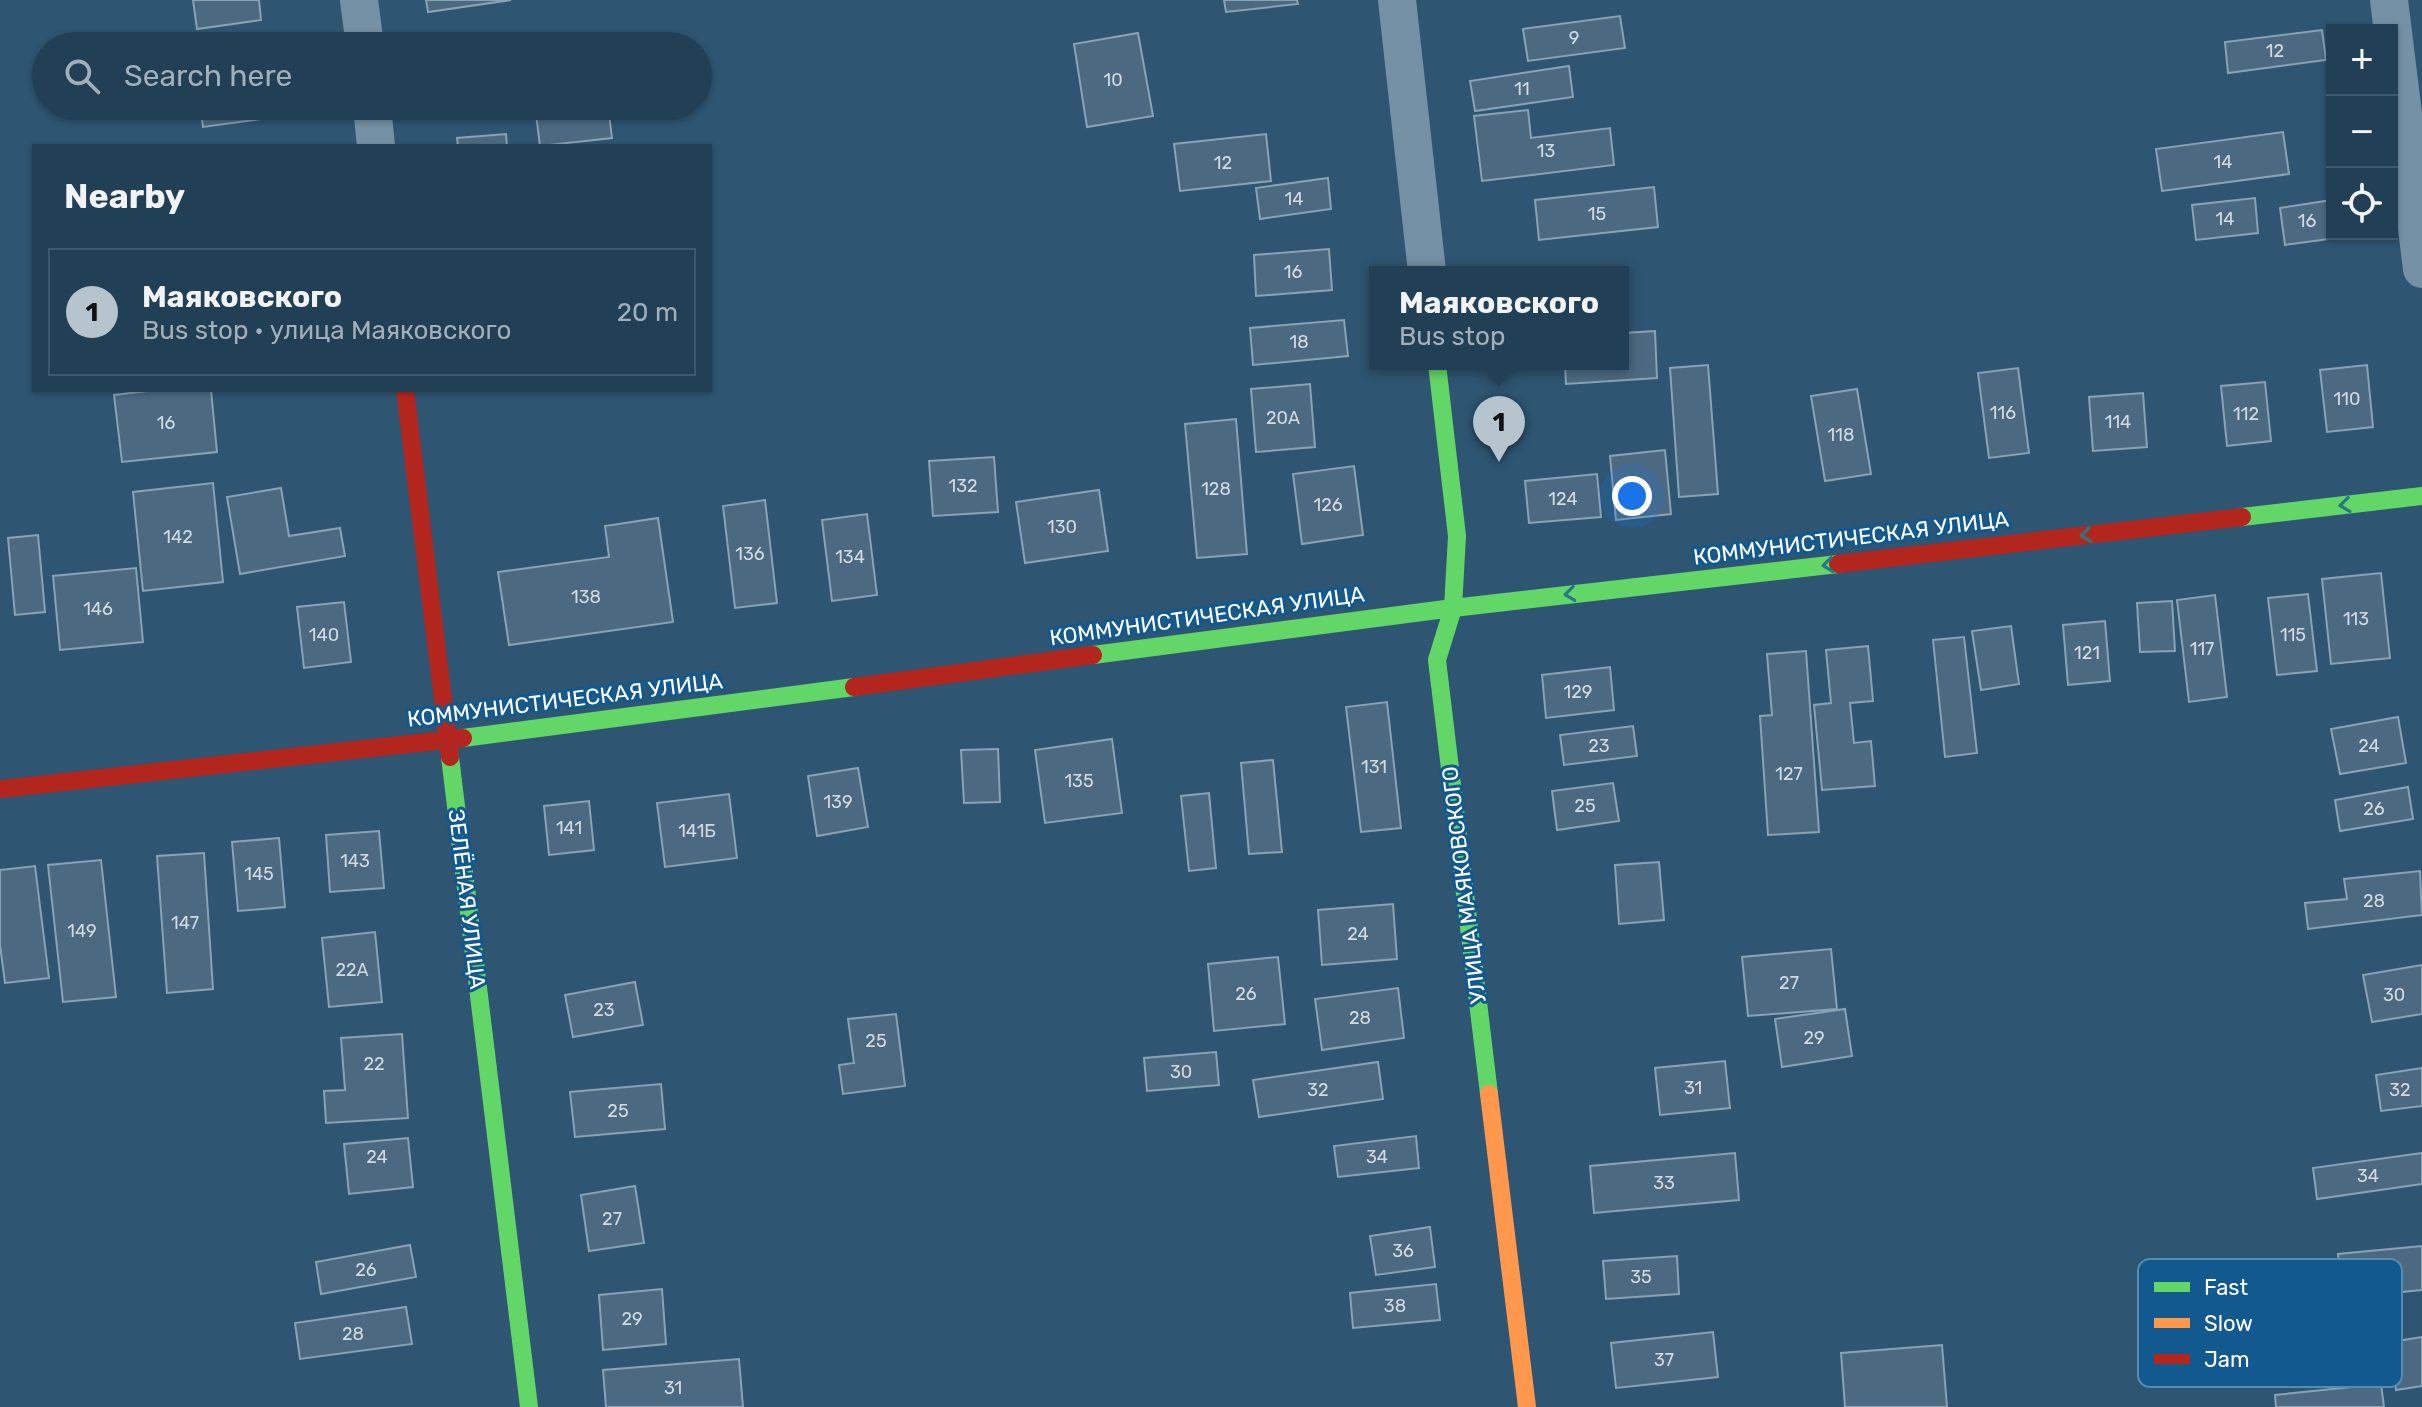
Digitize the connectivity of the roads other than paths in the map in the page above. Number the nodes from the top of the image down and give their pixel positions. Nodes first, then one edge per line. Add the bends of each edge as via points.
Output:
1 (359, 0) edge
2 (1397, 0) edge
3 (2389, 0) edge
4 (363, 32) edge
5 (373, 120) edge
6 (376, 144) edge
7 (1426, 266) edge
8 (2422, 269) edge
9 (1438, 370) edge
10 (405, 392) edge
11 (2422, 496) edge
12 (1453, 608) junction
13 (447, 740) junction
14 (0, 789) edge
15 (529, 1407) edge
16 (1527, 1407) edge

1 - 4 street
2 - 7 street
3 - 8 street
5 - 6 street
9 - 12 street, УЛИЦА МАЯКОВСКОГО via 1457,536
10 - 13 street, ЗЕЛЁНАЯ УЛИЦА
11 -> 12 street, КОММУНИСТИЧЕСКАЯ УЛИЦА
12 - 13 street, КОММУНИСТИЧЕСКАЯ УЛИЦА
12 - 16 street, УЛИЦА МАЯКОВСКОГО via 1437,660
13 - 14 street, КОММУНИСТИЧЕСКАЯ УЛИЦА
13 - 15 street, ЗЕЛЁНАЯ УЛИЦА

